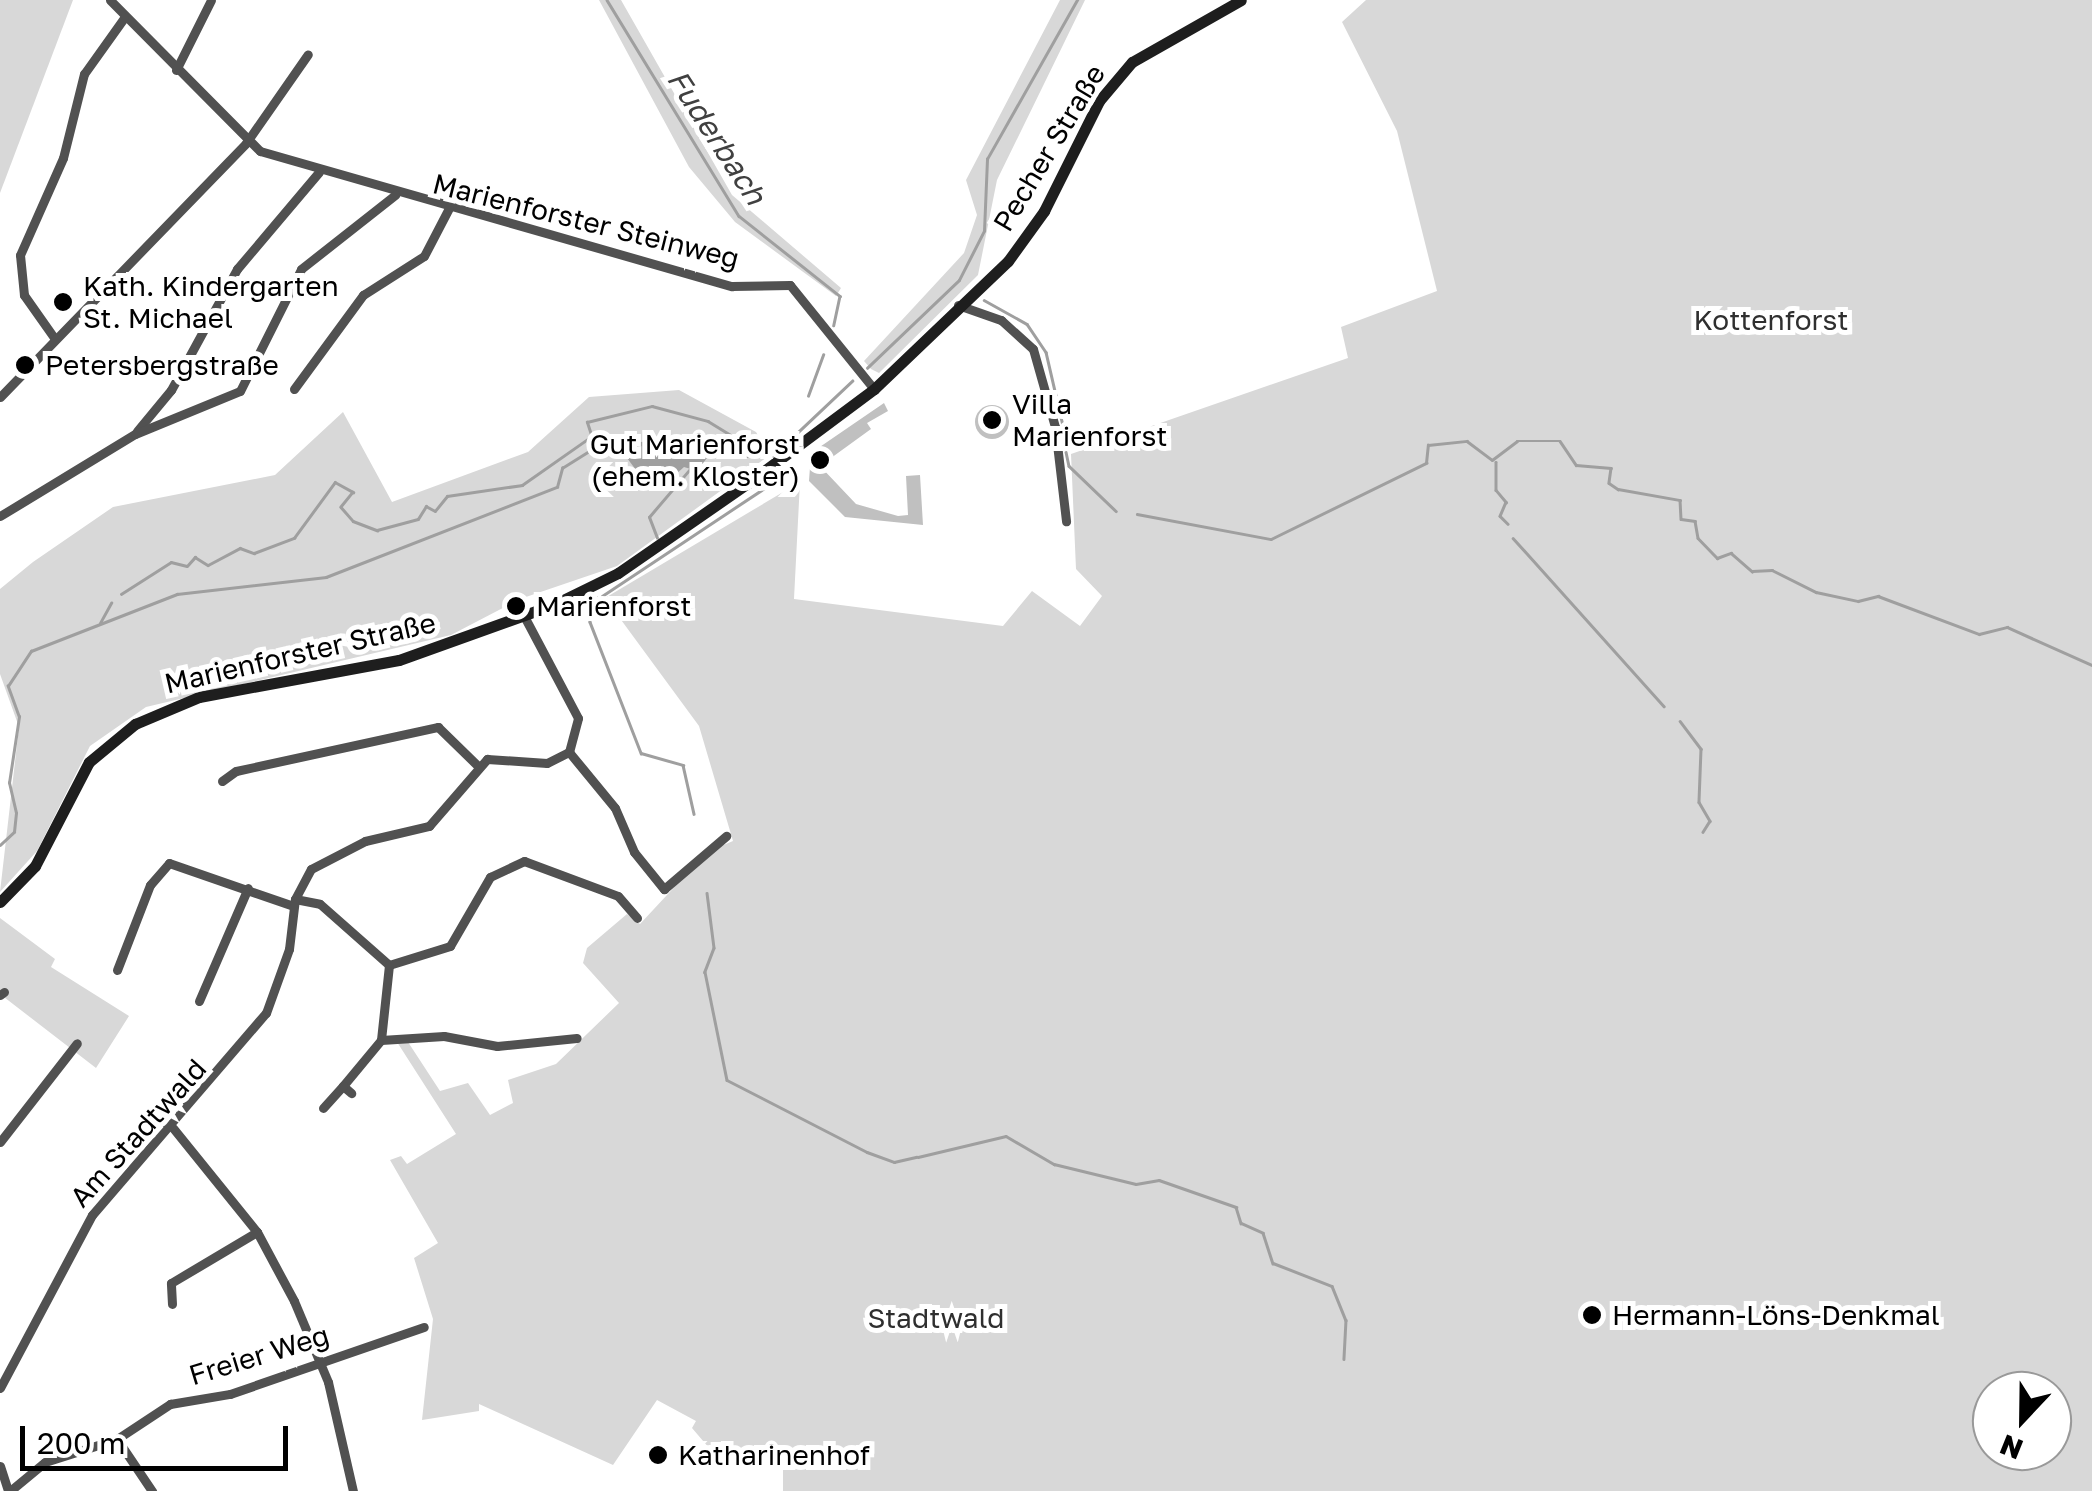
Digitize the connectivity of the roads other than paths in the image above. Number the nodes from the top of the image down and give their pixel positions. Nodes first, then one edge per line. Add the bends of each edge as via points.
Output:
1 (110, 0) edge
2 (211, 0) edge
3 (1241, 0) edge
4 (124, 18) junction
5 (308, 54) dead end
6 (176, 70) junction
7 (246, 143) junction
8 (319, 172) junction
9 (395, 194) junction
10 (449, 208) junction
11 (958, 305) junction
12 (55, 339) junction
13 (294, 388) dead end
14 (874, 389) junction
15 (0, 397) edge
16 (135, 434) junction
17 (0, 516) edge
18 (1066, 521) dead end
19 (524, 616) junction
20 (569, 752) junction
21 (477, 765) junction
22 (222, 781) dead end
23 (726, 836) dead end
24 (248, 888) junction
25 (0, 902) edge
26 (294, 902) junction
27 (637, 918) dead end
28 (390, 965) junction
29 (117, 970) dead end
30 (199, 1001) dead end
31 (577, 1038) dead end
32 (381, 1040) junction
33 (76, 1043) dead end
34 (323, 1108) dead end
35 (173, 1128) junction
36 (0, 1142) edge
37 (257, 1232) junction
38 (172, 1304) dead end
39 (424, 1327) dead end
40 (320, 1362) junction
41 (0, 1388) edge
42 (117, 1439) junction
43 (0, 1466) edge
44 (9, 1491) edge
45 (152, 1491) edge
46 (353, 1491) edge

1 - 4 street, Marienforster Steinweg
2 - 6 street
3 - 11 main road, Pecher Straße via 1154,45 1114,80 1028,236
4 - 6 street, Marienforster Steinweg
4 - 12 street via 84,74 63,158 20,255 24,295
5 - 7 street
6 - 7 street, Marienforster Steinweg
7 - 8 street, Marienforster Steinweg
7 - 12 street
8 - 9 street, Marienforster Steinweg
8 - 16 street via 237,268 171,390
9 - 10 street, Marienforster Steinweg
9 - 16 street via 301,269 240,391
10 - 13 street via 424,256 358,300
10 - 14 street, Marienforster Steinweg via 732,286 790,285
11 - 14 main road, Pecher Straße
11 - 18 street via 1001,320 1034,350 1055,427
12 - 15 street
14 - 19 main road, Marienforster Straße via 618,573
16 - 17 street
19 - 20 street via 578,718
19 - 25 main road, Marienforster Straße via 399,660 199,697 135,724 96,752 35,866
20 - 21 street via 547,763 507,756
20 - 23 street via 615,808 634,852 664,889
21 - 22 street via 438,726 236,771
21 - 26 street, Am Stadtwald via 429,826 320,861
24 - 26 street
24 - 29 street via 180,862 162,867
24 - 30 street
26 - 28 street via 320,904
26 - 35 street, Am Stadtwald via 289,949 266,1013
27 - 28 street via 618,896 524,861 490,877 450,946
28 - 32 street
31 - 32 street via 497,1046 444,1036
32 - 34 street via 347,1090
33 - 36 street
35 - 37 street
35 - 41 street, Am Stadtwald via 92,1215
37 - 38 street via 172,1283
37 - 40 street
39 - 40 street, Freier Weg
40 - 42 street, Freier Weg via 230,1394 170,1404
40 - 46 street
42 - 44 street, Freier Weg via 44,1462
42 - 45 street
43 - 44 street

